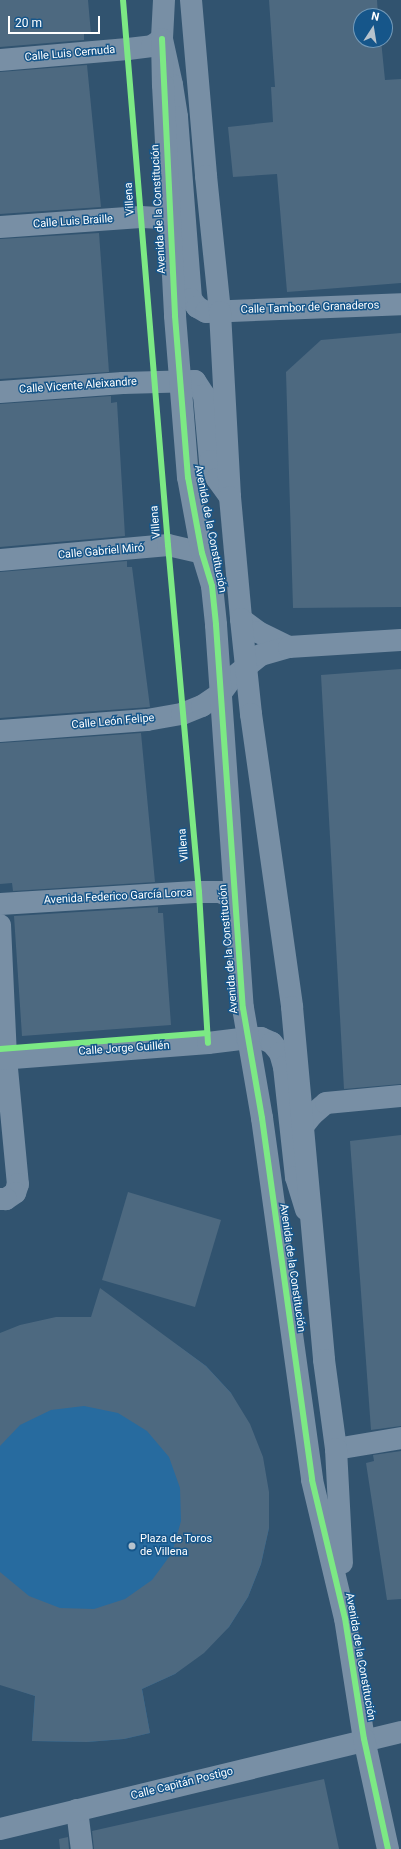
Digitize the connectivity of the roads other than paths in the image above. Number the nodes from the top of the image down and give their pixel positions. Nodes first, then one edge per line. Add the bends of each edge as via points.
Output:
1 (164, 0) edge
2 (191, 0) edge
3 (162, 39) junction
4 (0, 60) edge
5 (169, 224) junction
6 (0, 227) edge
7 (401, 304) edge
8 (220, 312) junction
9 (181, 380) junction
10 (0, 392) edge
11 (230, 497) junction
12 (202, 553) junction
13 (0, 560) edge
14 (241, 619) junction
15 (401, 640) edge
16 (289, 647) junction
17 (247, 665) junction
18 (221, 693) junction
19 (0, 731) edge
20 (234, 898) junction
21 (0, 904) edge
22 (0, 925) edge
23 (247, 1038) junction
24 (3, 1059) edge
25 (401, 1096) edge
26 (304, 1125) junction
27 (0, 1199) edge
28 (314, 1229) junction
29 (401, 1438) edge
30 (336, 1449) junction
31 (345, 1618) junction
32 (401, 1732) edge
33 (364, 1740) junction
34 (77, 1810) junction
35 (0, 1829) edge
36 (82, 1849) edge
37 (388, 1849) edge

1 - 3 street
2 - 8 street
3 - 4 street, Calle Luis Cernuda via 152,46 128,50
3 - 5 street, Avenida de la Constitución
3 - 8 street, Calle Tambor de Granaderos via 177,117 191,299 197,307 206,312
5 - 6 street, Calle Luis Braille via 158,218 141,217
5 - 9 street, Avenida de la Constitución
7 - 8 street, Calle Tambor de Granaderos
8 - 11 street
9 - 10 street, Calle Vicente Aleixandre
9 - 11 street via 195,381 204,395 210,461 217,479
9 - 12 street, Avenida de la Constitución via 188,478
11 - 14 street
12 - 13 street, Calle Gabriel Miró via 168,546
12 - 18 street, Avenida de la Constitución via 212,586
14 - 16 street via 258,632
14 - 17 street
15 - 16 street, Calle León Felipe
16 - 17 street, Calle León Felipe via 261,655
17 - 18 street, Calle León Felipe via 231,679
17 - 26 street via 251,714 292,1006
18 - 19 street, Calle León Felipe via 202,706 182,714 147,720
18 - 20 street, Avenida de la Constitución
20 - 21 street, Avenida Federico García Lorca via 220,892 199,892
20 - 23 street, Avenida de la Constitución
22 - 24 street
23 - 24 street, Calle Jorge Guillén
23 - 28 street, Calle Jorge Guillén via 260,1038 272,1043 280,1053 288,1095 296,1177
23 - 31 street, Avenida de la Constitución via 262,1118 312,1480
24 - 27 street via 18,1184 14,1193 6,1199
25 - 26 street via 326,1103
26 - 28 street
28 - 30 street via 324,1360
29 - 30 street
30 - 31 street
31 - 33 street, Avenida de la Constitución
32 - 33 street, Calle Capitán Postigo
33 - 34 street, Calle Capitán Postigo
33 - 37 street, Avenida de la Constitución
34 - 35 street, Calle Capitán Postigo
34 - 36 street

